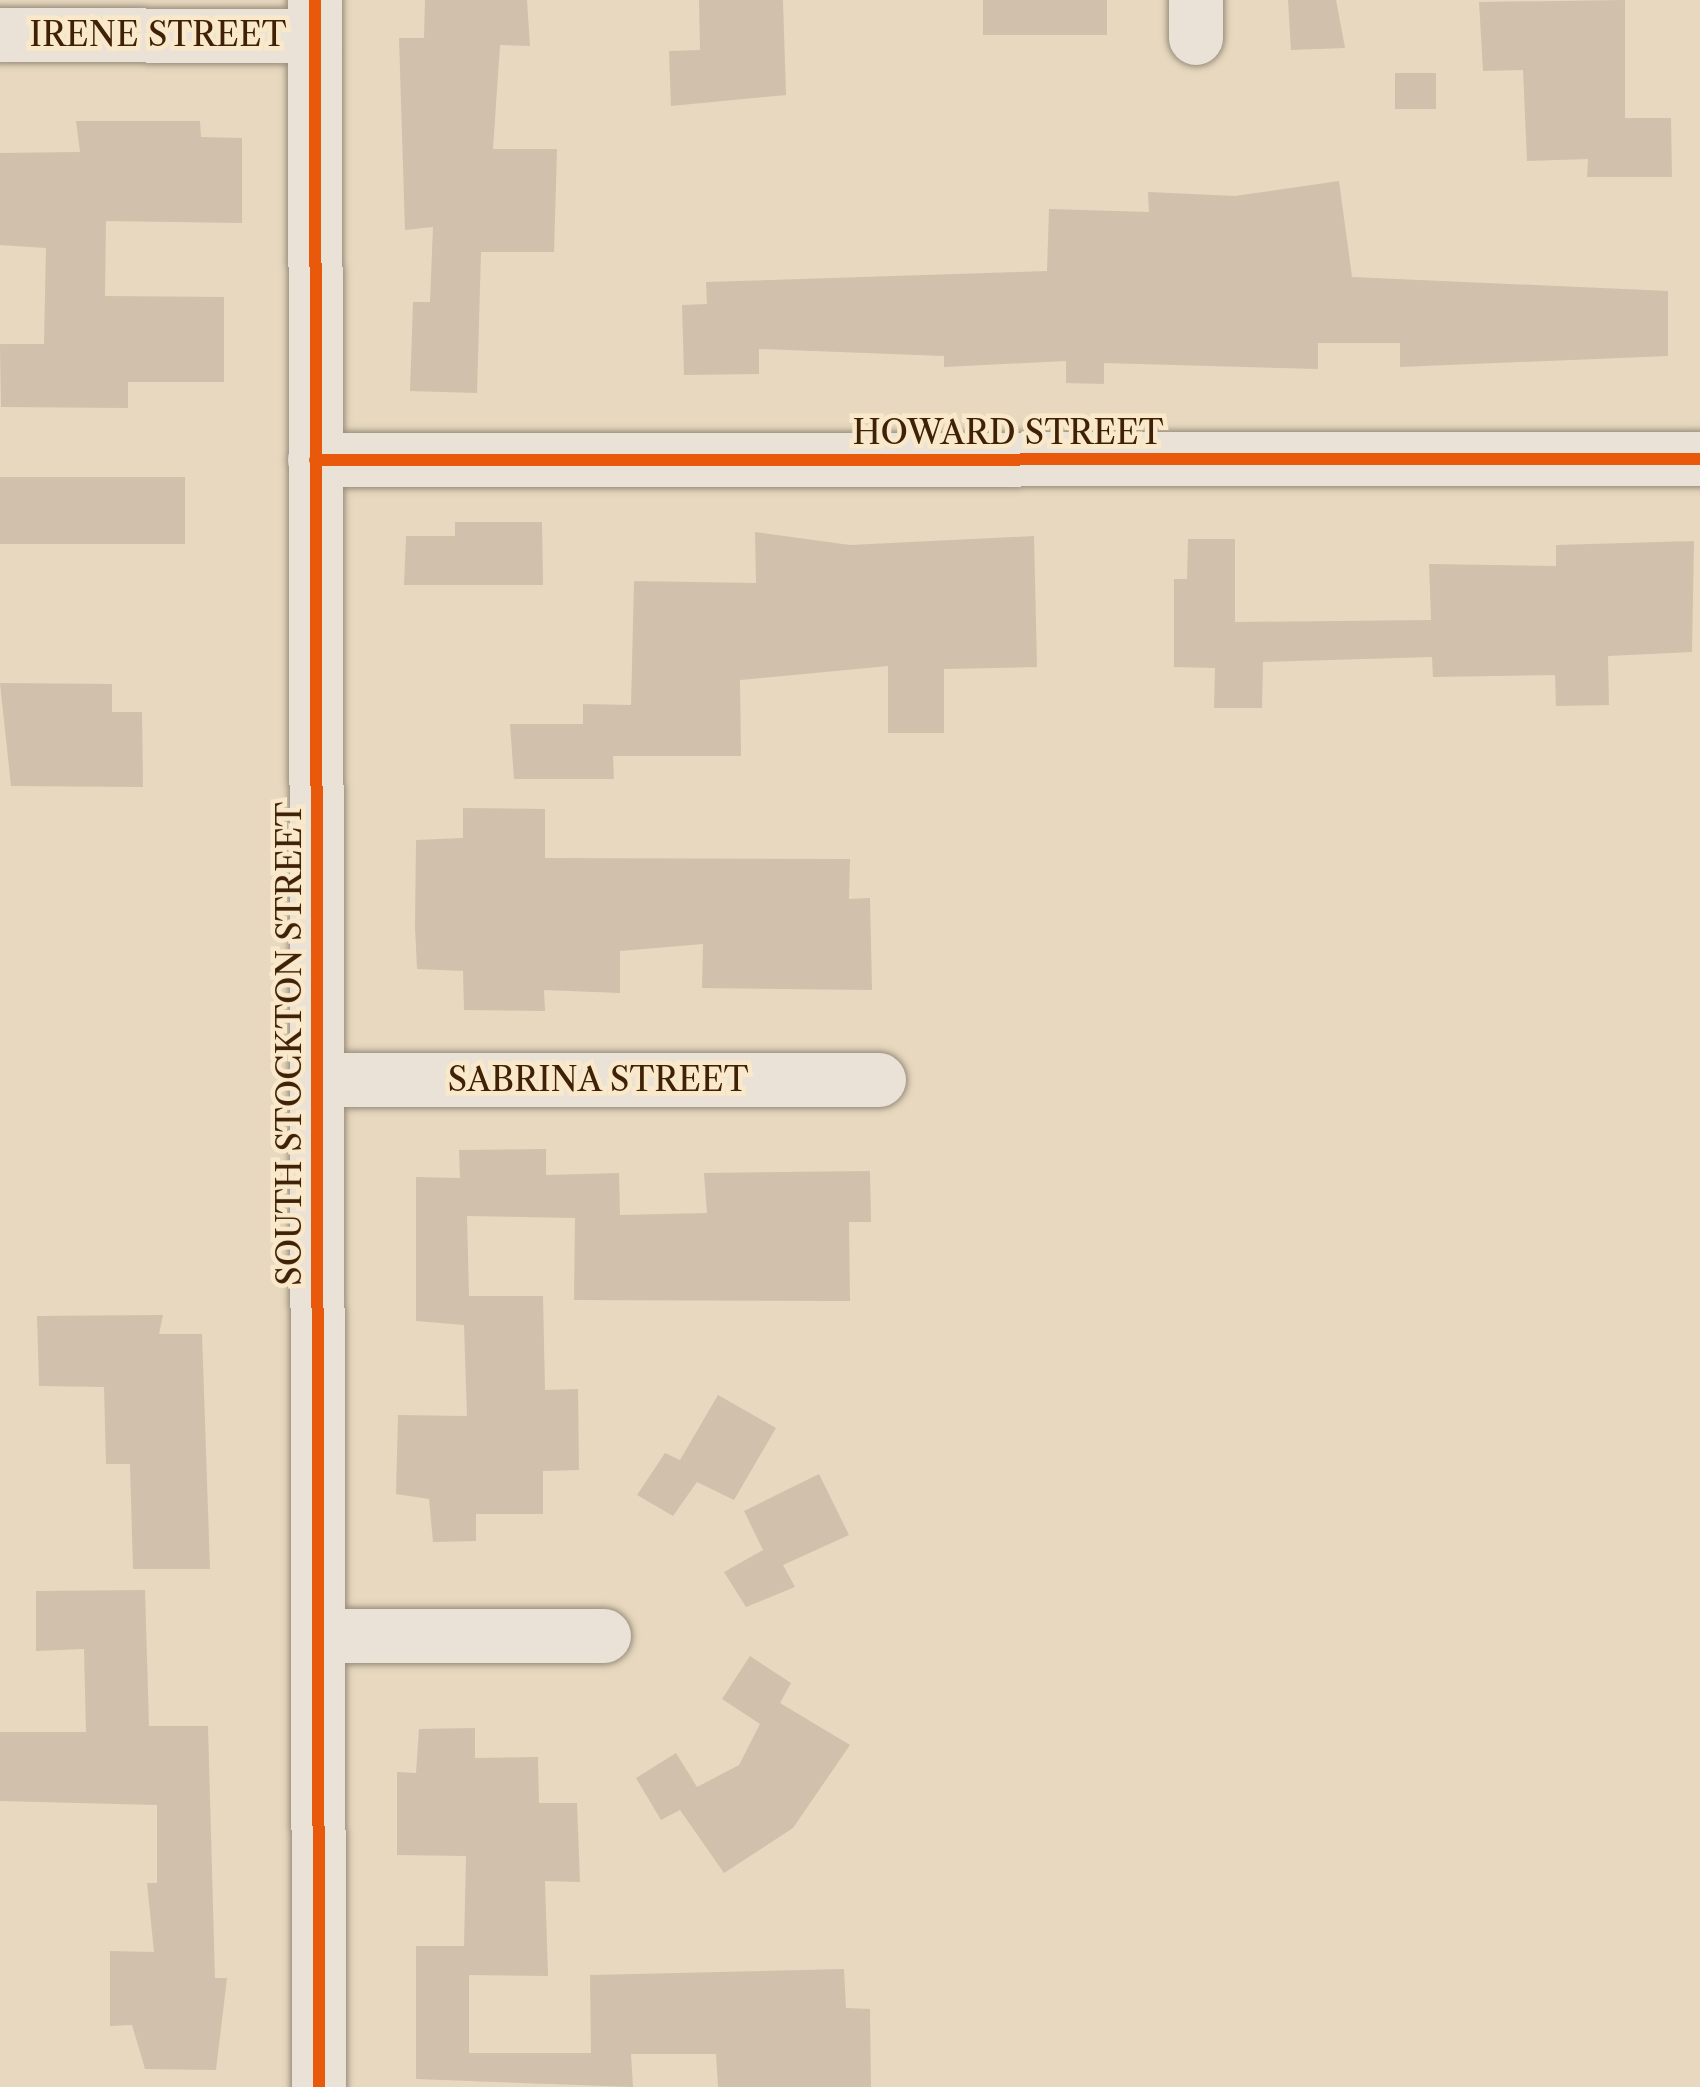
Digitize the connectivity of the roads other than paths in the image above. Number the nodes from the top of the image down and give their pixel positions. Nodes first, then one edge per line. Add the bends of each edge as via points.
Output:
1 (315, 18) edge
2 (0, 34) edge
3 (1700, 459) edge
4 (315, 460) junction
5 (318, 1080) junction
6 (879, 1080) dead end
7 (320, 1636) junction
8 (604, 1636) dead end
9 (319, 2087) edge

1 - 2 street, IRENE STREET
1 - 4 street, SOUTH STOCKTON STREET
3 - 4 street, HOWARD STREET
4 - 5 street, SOUTH STOCKTON STREET
5 - 6 street, SABRINA STREET
5 - 7 street, SOUTH STOCKTON STREET
7 - 8 street
7 - 9 street, SOUTH STOCKTON STREET

